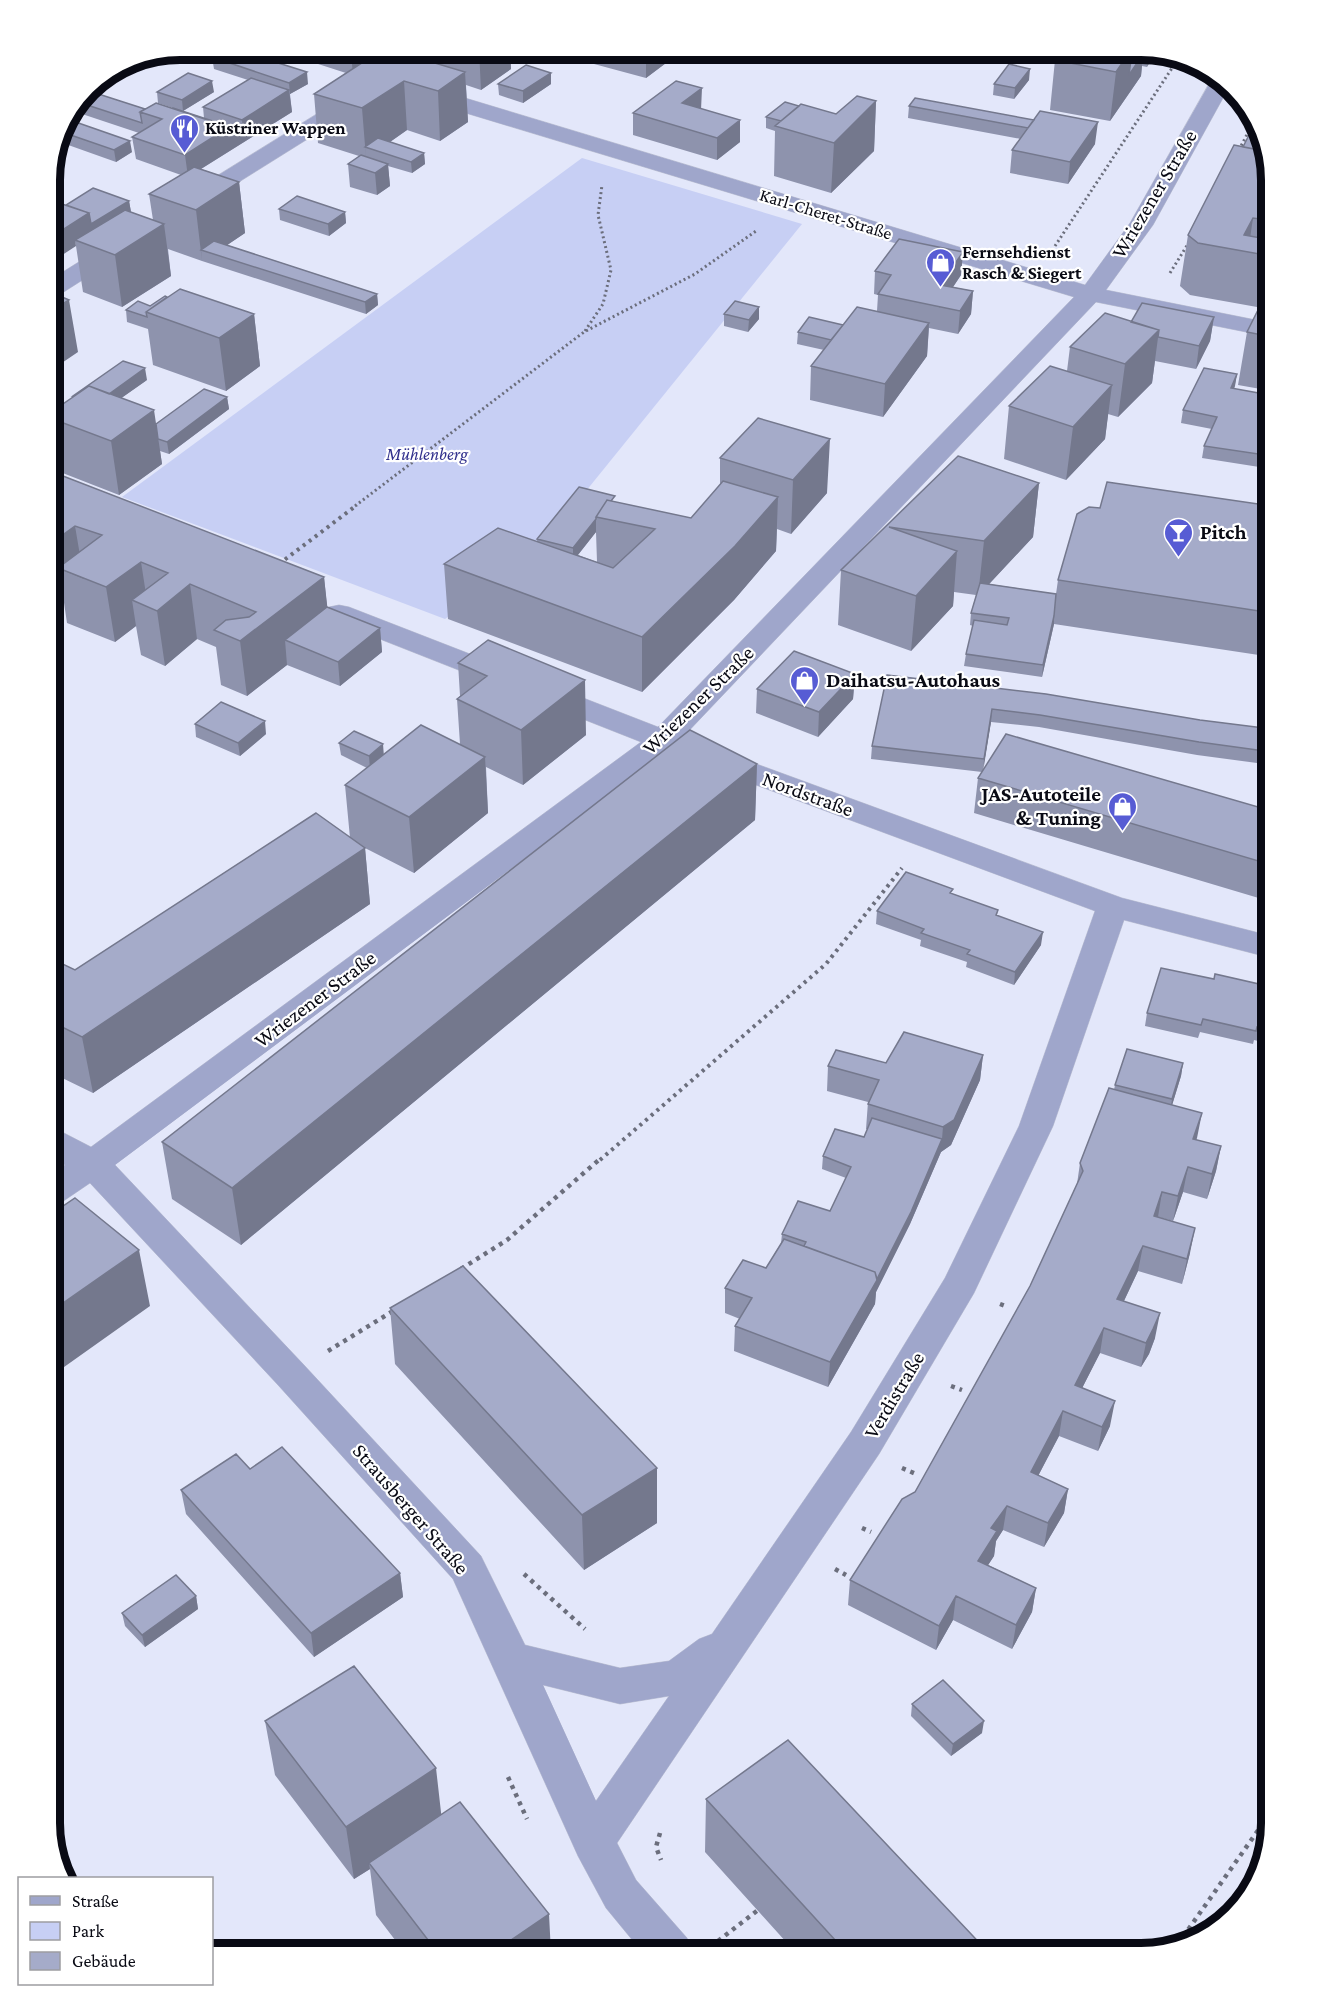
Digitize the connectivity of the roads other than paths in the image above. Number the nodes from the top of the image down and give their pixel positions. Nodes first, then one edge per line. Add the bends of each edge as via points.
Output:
1 (418, 60) edge
2 (384, 81) junction
3 (1218, 88) edge
4 (171, 214) edge
5 (131, 240) edge
6 (60, 285) edge
7 (1090, 294) junction
8 (1261, 328) edge
9 (312, 603) edge
10 (663, 740) junction
11 (1113, 906) junction
12 (1261, 944) edge
13 (60, 1146) edge
14 (93, 1164) junction
15 (60, 1186) edge
16 (737, 1631) junction
17 (512, 1659) junction
18 (593, 1842) junction
19 (663, 1943) edge

1 - 2 street
2 - 4 street
2 - 7 street, Karl-Cheret-Straße
3 - 7 street, Wriezener Straße via 1141,225
5 - 6 street
7 - 8 street, Karl-Cheret-Straße
7 - 10 street, Wriezener Straße
9 - 10 street, Nordstraße
10 - 11 street, Nordstraße
10 - 14 street, Wriezener Straße
11 - 12 street, Nordstraße
11 - 16 street, Verdistraße via 1036,1126 961,1283 865,1443
13 - 14 street, Strausberger Straße
14 - 15 street, Wriezener Straße
14 - 17 street, Strausberger Straße via 467,1568
16 - 17 street via 680,1677 621,1686
16 - 18 street, Verdistraße
17 - 18 street, Strausberger Straße
18 - 19 street, Strausberger Straße via 621,1894

